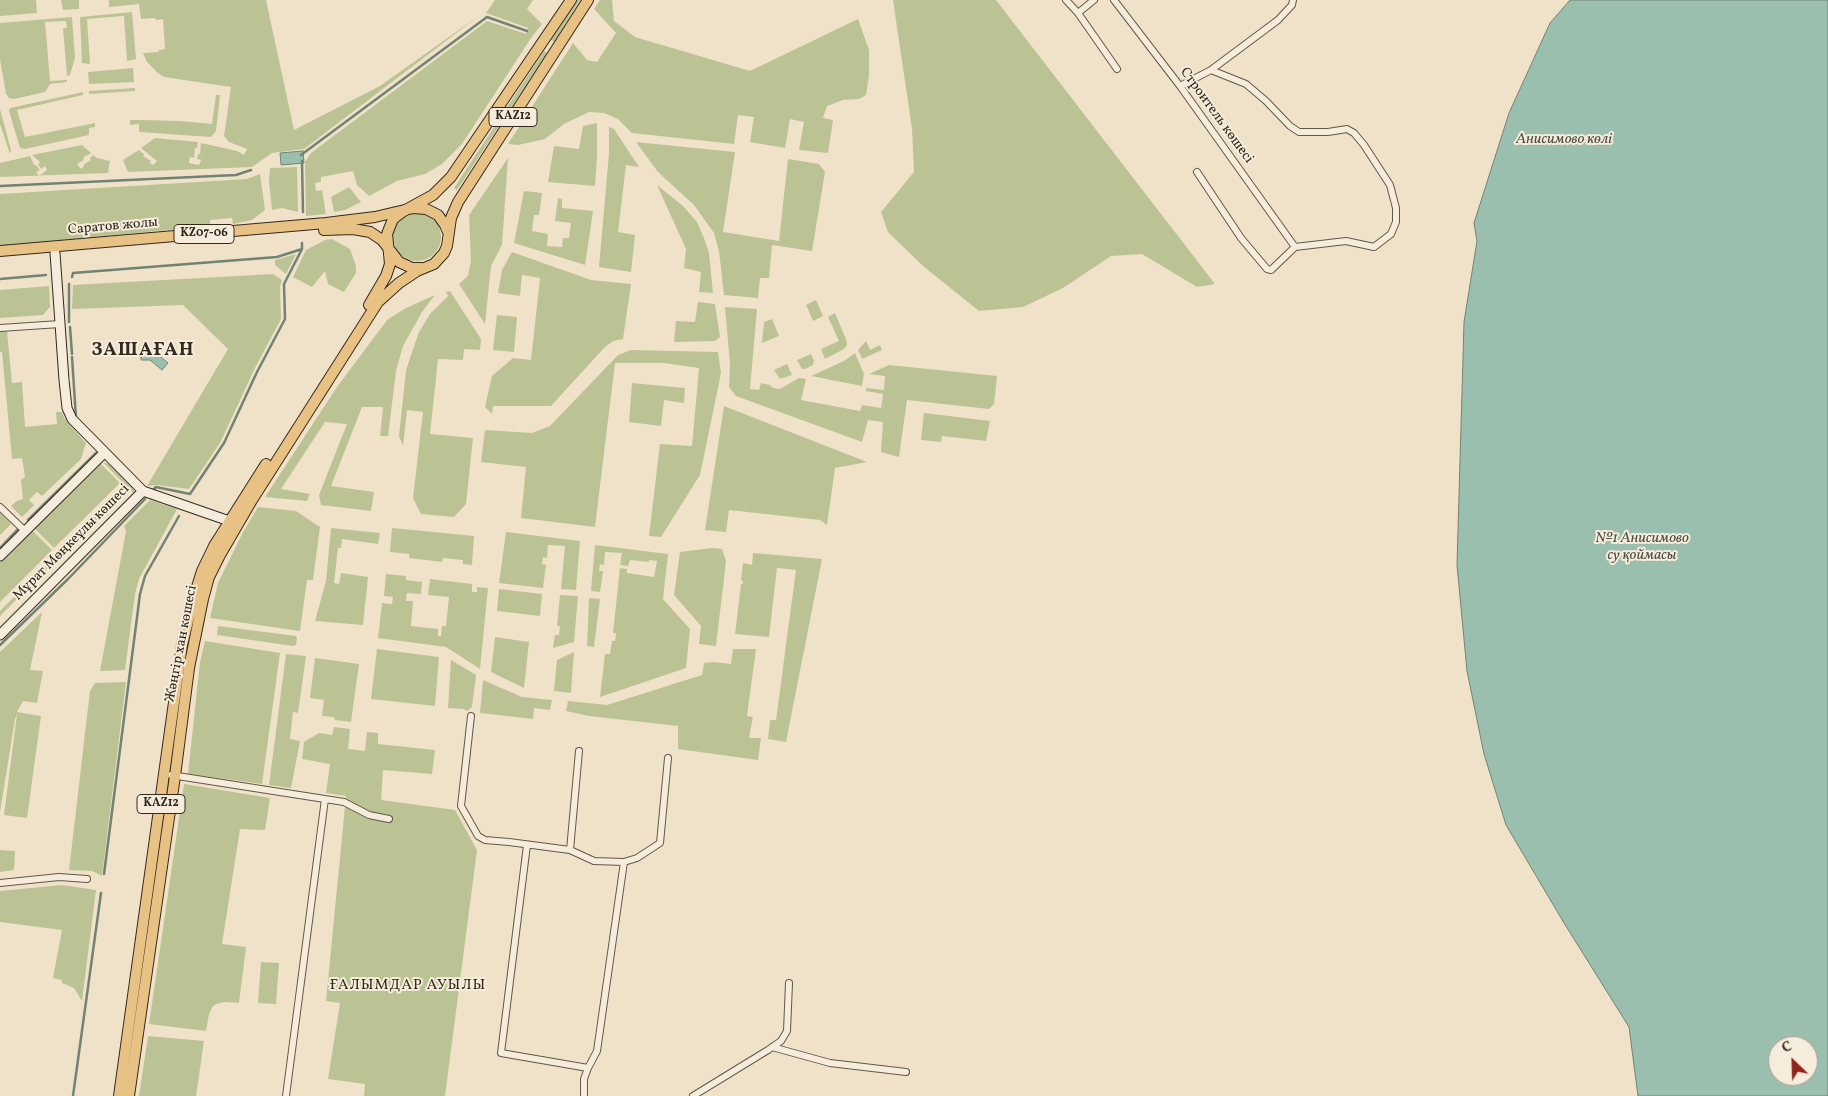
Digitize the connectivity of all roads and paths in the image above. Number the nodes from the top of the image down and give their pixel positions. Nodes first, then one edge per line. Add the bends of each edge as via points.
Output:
1 (571, 0) edge
2 (588, 0) edge
3 (1066, 0) edge
4 (1094, 0) edge
5 (1114, 0) edge
6 (1292, 0) edge
7 (1078, 13) junction
8 (1117, 69) dead end
9 (1211, 70) junction
10 (1180, 86) junction
11 (1197, 172) dead end
12 (407, 209) junction
13 (448, 238) junction
14 (1295, 248) junction
15 (0, 250) edge
16 (389, 251) junction
17 (55, 253) junction
18 (0, 257) edge
19 (427, 267) junction
20 (60, 324) junction
21 (0, 328) edge
22 (104, 453) junction
23 (143, 491) junction
24 (0, 507) edge
25 (234, 522) junction
26 (25, 531) junction
27 (0, 556) edge
28 (0, 635) edge
29 (471, 716) dead end
30 (579, 751) dead end
31 (668, 758) dead end
32 (170, 775) junction
33 (325, 799) junction
34 (390, 819) dead end
35 (527, 844) junction
36 (570, 850) junction
37 (624, 862) junction
38 (87, 879) dead end
39 (0, 883) edge
40 (789, 984) dead end
41 (772, 1048) junction
42 (588, 1068) junction
43 (906, 1072) dead end
44 (119, 1096) edge
45 (129, 1096) edge
46 (286, 1096) edge
47 (584, 1096) edge
48 (693, 1096) edge

1 - 12 main road, Жәңгір хан көшесі / KAZ12 via 451,177 433,195
2 - 13 main road, Жәңгір хан көшесі / KAZ12 via 458,202
3 - 7 street
4 - 7 street
5 - 10 street, Строитель көшесі
6 - 9 street via 1285,13
7 - 8 street
9 - 10 street
9 - 14 street via 1246,84 1299,132 1346,129 1354,133 1390,185 1396,222 1382,243 1374,247 1346,241
10 - 14 street, Строитель көшесі
11 - 14 street via 1241,238 1267,269 1274,268
12 - 13 main road via 432,211 445,225
12 - 15 main road, Саратов жолы / KZ07-06 via 334,223
12 - 16 main road, Жәңгір хан көшесі / KAZ12 via 397,215 388,229
13 - 19 main road, Жәңгір хан көшесі / KAZ12 via 440,259
16 - 17 main road, Саратов жолы / KZ07-06 via 375,234 353,229
16 - 19 main road via 405,266
16 - 25 main road, Жәңгір хан көшесі / KAZ12 via 388,271 377,292
17 - 18 main road, Саратов жолы / KZ07-06
17 - 20 main road
19 - 25 main road, Жәңгір хан көшесі / KAZ12 via 388,291 378,302
20 - 21 street
20 - 22 main road via 68,411 74,422
22 - 23 main road
22 - 26 main road
23 - 25 main road
23 - 28 main road, Мұрат Мөңкеұлы көшесі
24 - 26 street
25 - 32 main road, Жәңгір хан көшесі / KAZ12 via 214,546 195,593 182,646
26 - 27 main road
29 - 35 street via 461,806 478,836 485,840
30 - 36 street
31 - 37 street via 660,844
32 - 33 street
32 - 44 main road, Жәңгір хан көшесі / KAZ12
32 - 45 main road, Жәңгір хан көшесі / KAZ12
33 - 34 street via 344,802 369,815
33 - 46 street
35 - 36 street
35 - 42 street via 501,1053
36 - 37 street via 594,861
37 - 42 street via 597,1051
38 - 39 street via 59,877
40 - 41 street via 787,1031
41 - 43 street via 830,1063
41 - 48 street
42 - 47 street

